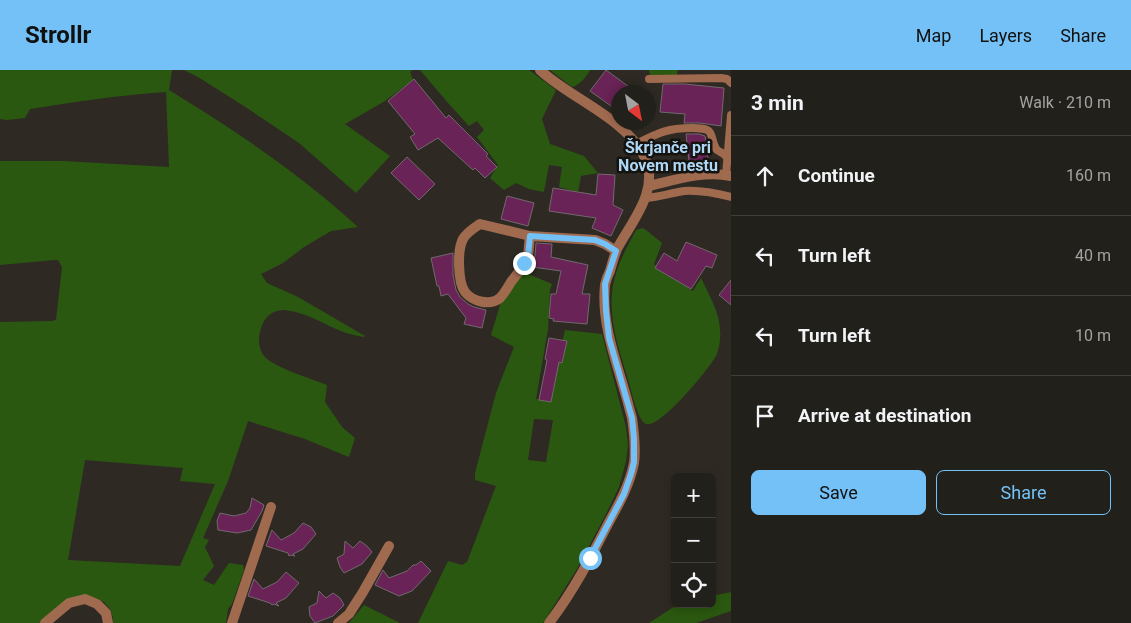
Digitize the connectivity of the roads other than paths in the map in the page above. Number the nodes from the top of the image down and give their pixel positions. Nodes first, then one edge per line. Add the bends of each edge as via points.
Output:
1 (540, 70) edge
2 (649, 79) dead end
3 (731, 83) edge
4 (731, 116) edge
5 (636, 144) junction
6 (729, 156) edge
7 (728, 176) edge
8 (649, 186) junction
9 (731, 197) edge
10 (646, 198) junction
11 (530, 236) junction
12 (616, 251) junction
13 (271, 507) dead end
14 (389, 546) dead end
15 (45, 623) edge
16 (108, 623) edge
17 (232, 623) edge
18 (338, 623) edge
19 (549, 623) edge

1 - 5 street via 615,123
2 - 3 lane via 721,78
4 - 6 lane
5 - 6 lane via 677,128 699,128 708,130 717,150
5 - 8 street via 644,156
6 - 7 lane
7 - 8 street via 714,174
8 - 10 street
9 - 10 lane via 696,191
10 - 12 street
11 - 11 street via 480,224 469,231 462,240 459,253 464,292 484,302 493,302 500,297 528,256
11 - 12 street via 595,240
12 - 19 street via 605,284 606,318 632,418 634,462 624,494 590,558
13 - 17 street
14 - 18 street via 349,614
15 - 16 street via 69,604 85,600 96,604 106,614

